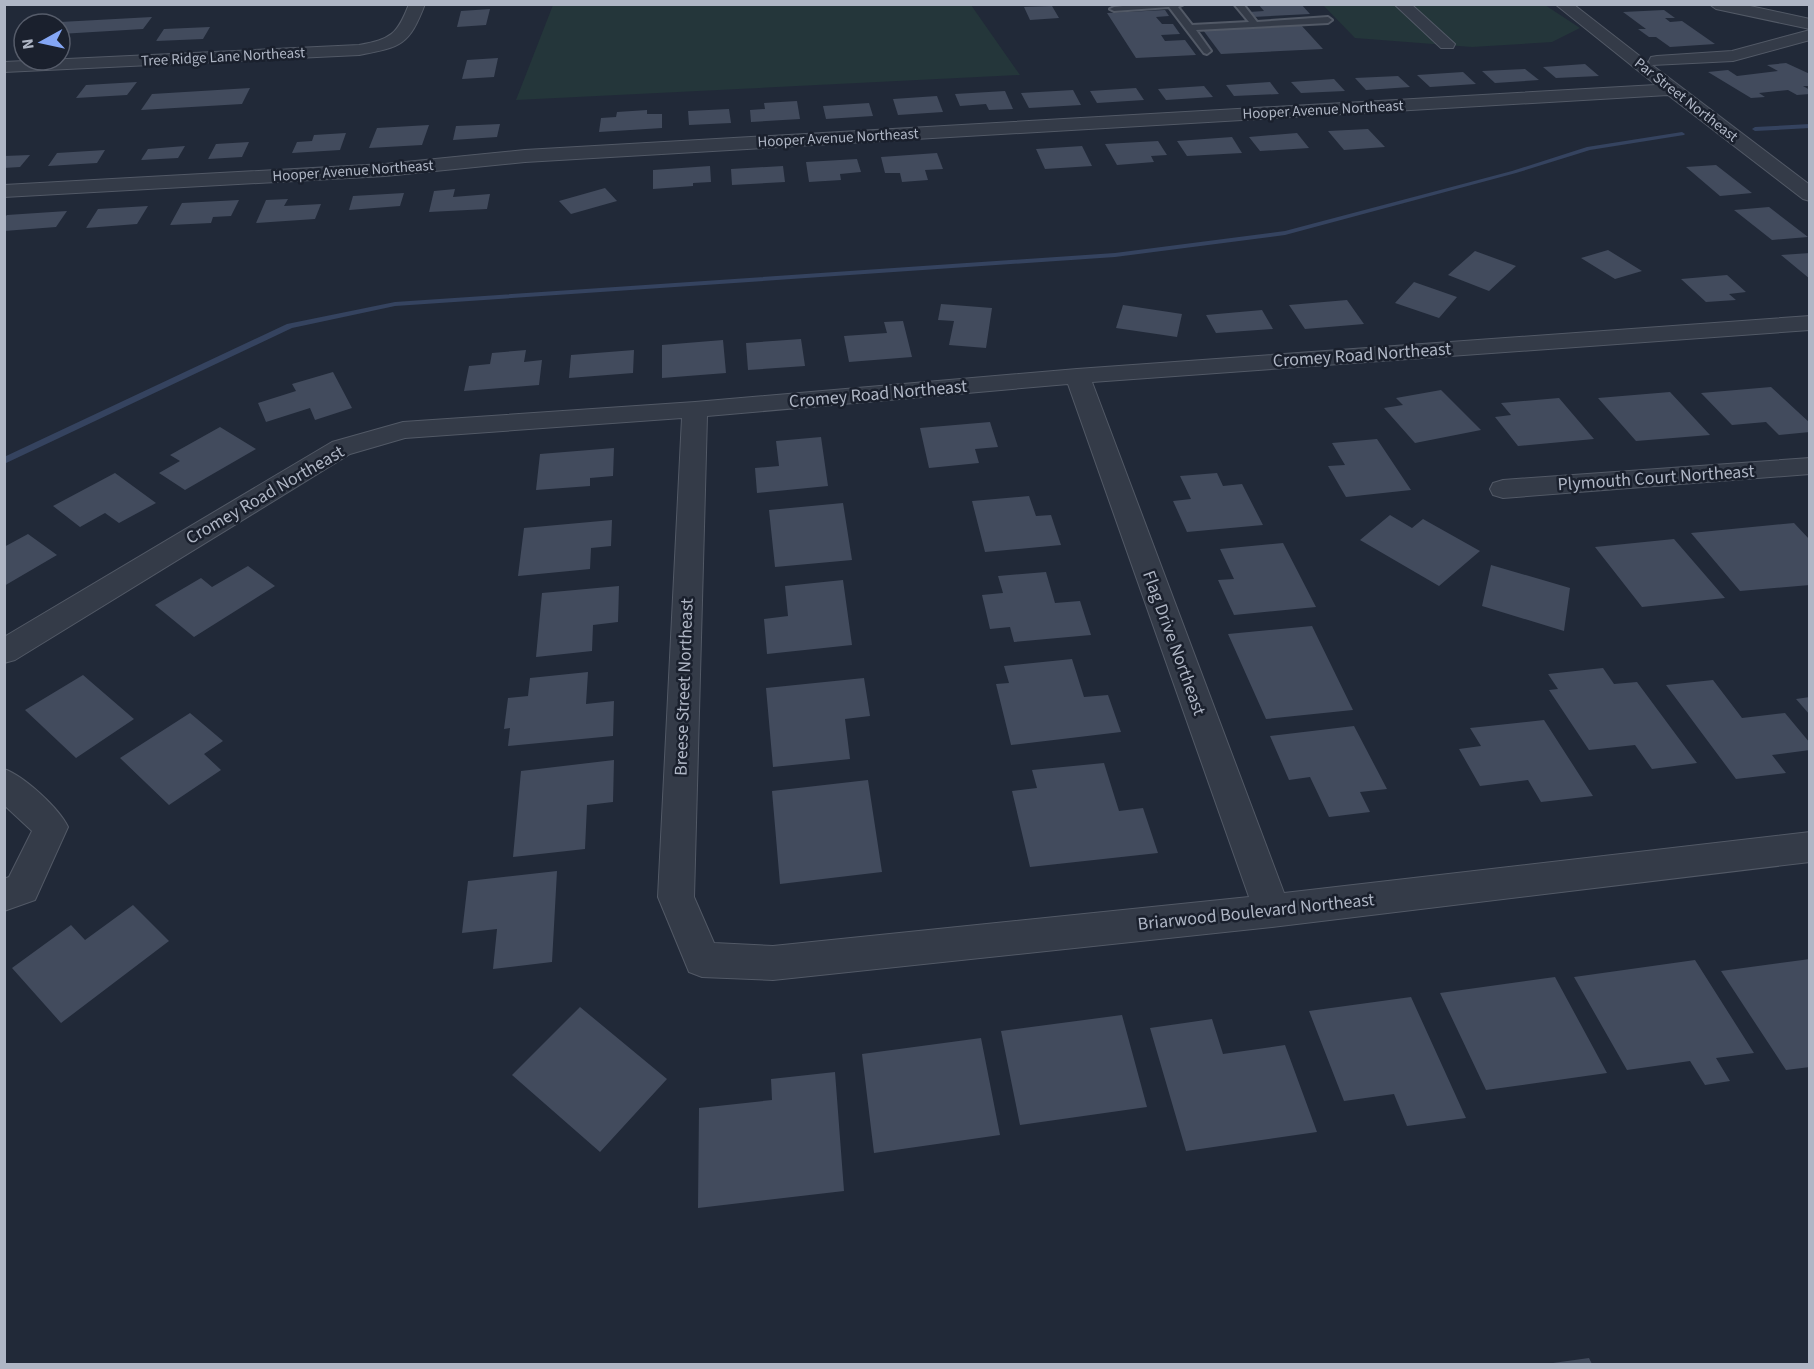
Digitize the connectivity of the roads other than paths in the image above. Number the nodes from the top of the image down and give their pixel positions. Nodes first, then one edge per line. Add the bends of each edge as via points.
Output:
1 (417, 4) edge
2 (1180, 4) edge
3 (1238, 4) edge
4 (1401, 4) edge
5 (1562, 4) edge
6 (1704, 4) edge
7 (1716, 4) edge
8 (1172, 5) edge
9 (1114, 9) dead end
10 (1328, 20) dead end
11 (1255, 24) junction
12 (1809, 24) edge
13 (1190, 28) junction
14 (1809, 35) edge
15 (1447, 44) dead end
16 (1770, 47) junction
17 (1207, 51) dead end
18 (1657, 61) dead end
19 (4, 67) edge
20 (1672, 89) junction
21 (4, 191) edge
22 (1809, 195) edge
23 (1809, 323) edge
24 (1077, 376) junction
25 (695, 410) junction
26 (1809, 466) edge
27 (1503, 489) dead end
28 (4, 652) edge
29 (4, 783) edge
30 (1809, 847) edge
31 (4, 896) edge
32 (1272, 911) junction
33 (702, 960) joint

1 - 19 street, Tree Ridge Lane Northeast via 406,33 389,44 359,50
2 - 8 lane
3 - 11 lane
4 - 15 street
5 - 20 street, Par Street Northeast
6 - 16 street
7 - 12 street
8 - 9 lane
8 - 13 lane
10 - 11 lane
11 - 13 lane
13 - 17 lane
14 - 16 street
16 - 18 street via 1732,56
20 - 21 street, Hooper Avenue Northeast via 537,155 385,170
20 - 22 street, Par Street Northeast
23 - 24 street, Cromey Road Northeast
24 - 25 street, Cromey Road Northeast
24 - 32 street, Flag Drive Northeast
25 - 28 street, Cromey Road Northeast via 403,430 341,448
25 - 33 street, Breese Street Northeast via 676,897
26 - 27 street, Plymouth Court Northeast
29 - 31 street via 51,827 22,889
30 - 32 street, Briarwood Boulevard Northeast
32 - 33 street, Briarwood Boulevard Northeast via 773,963

